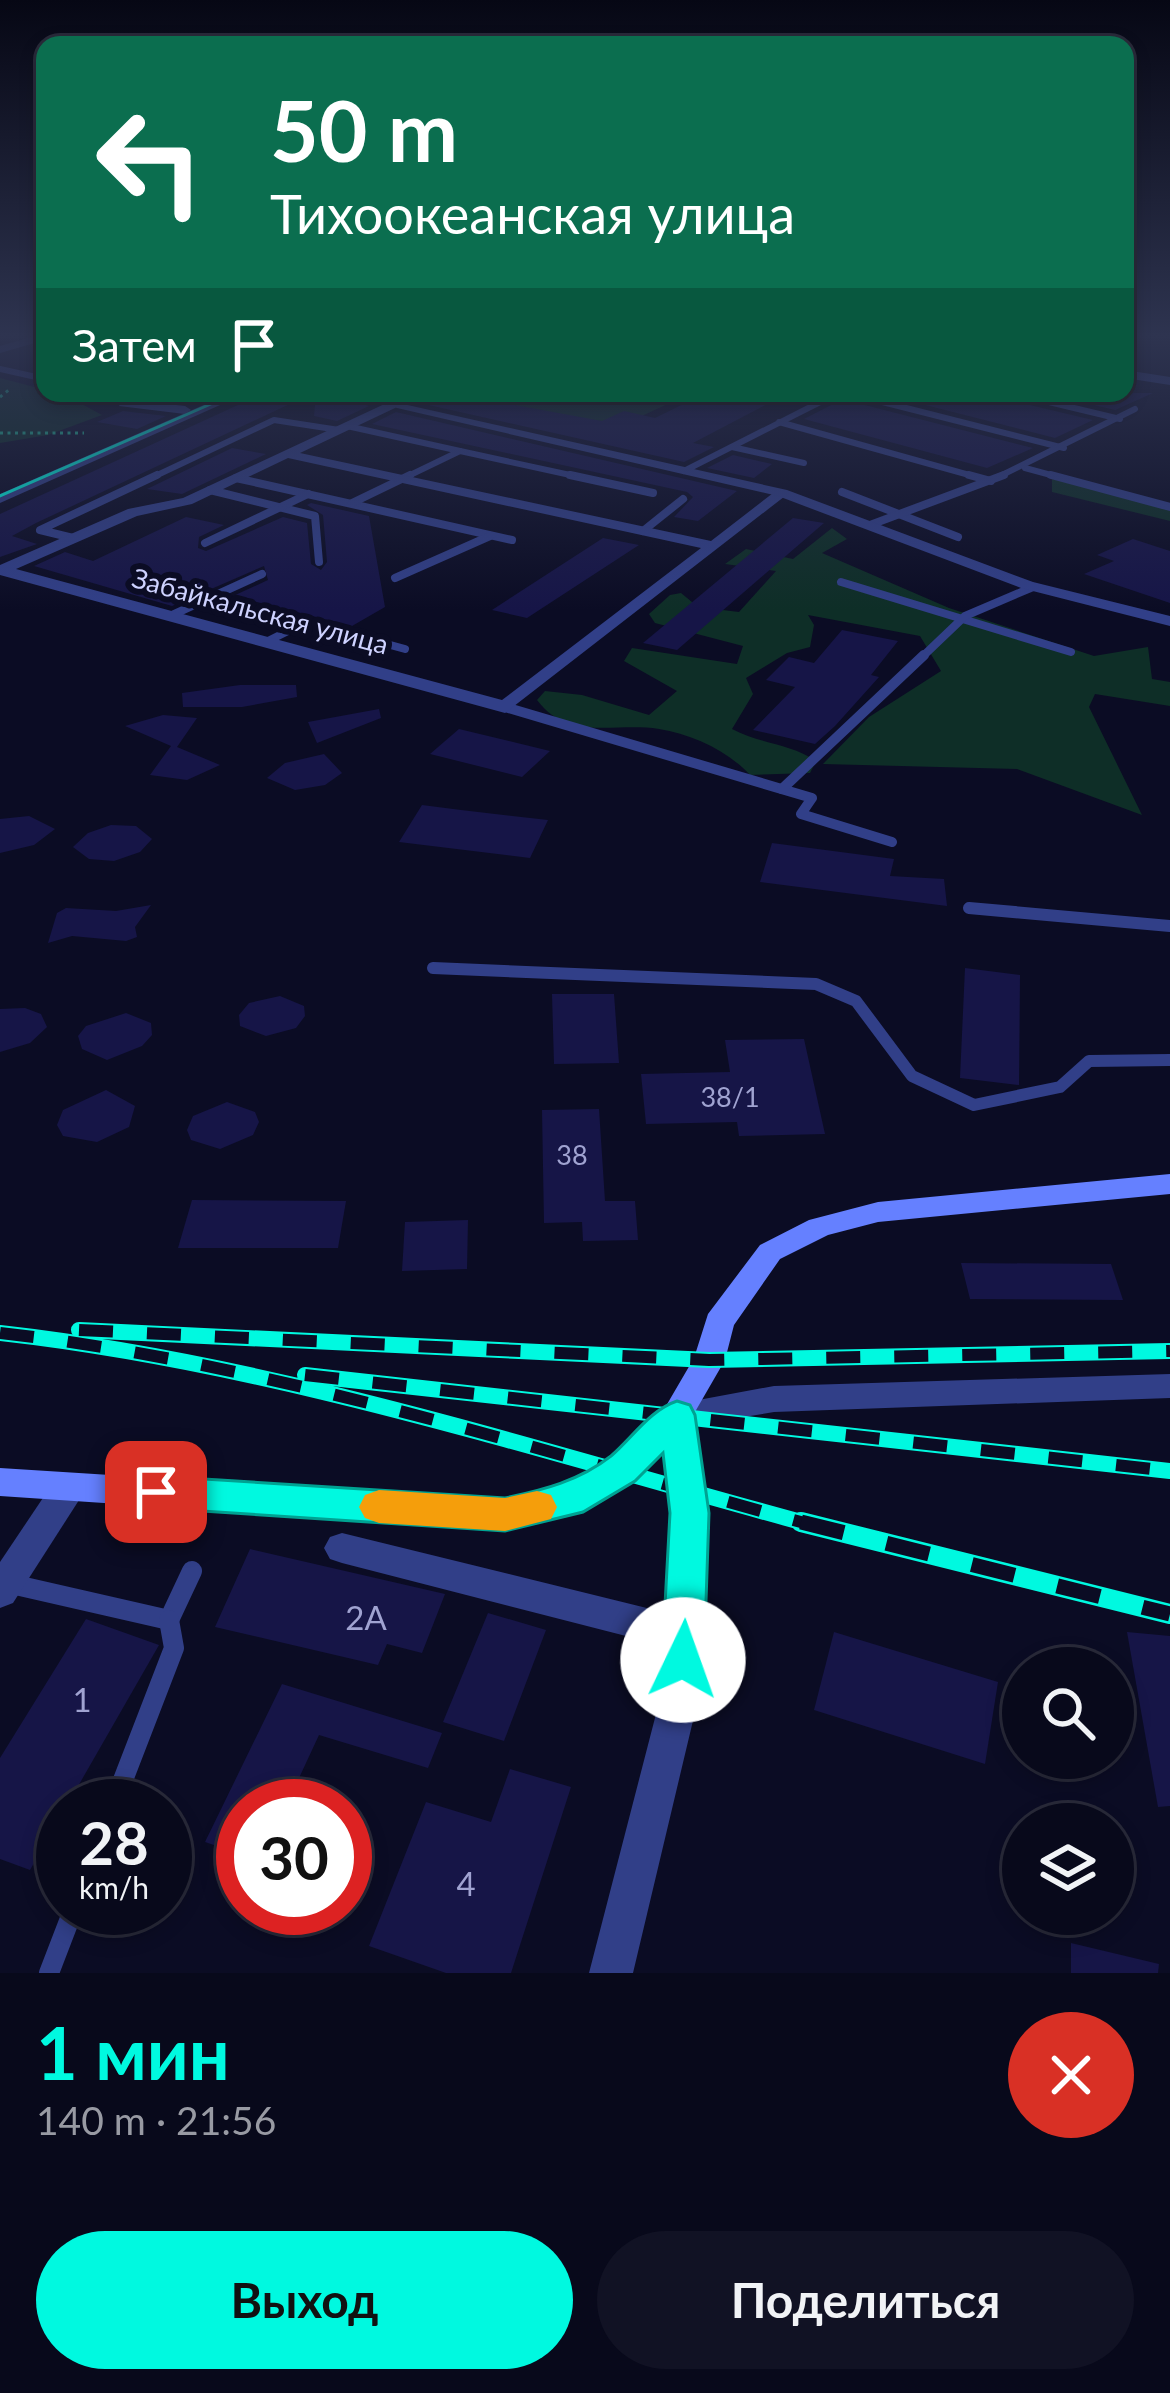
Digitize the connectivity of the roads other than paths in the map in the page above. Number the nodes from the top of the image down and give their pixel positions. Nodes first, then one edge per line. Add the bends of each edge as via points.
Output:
1 (150, 425) edge
2 (168, 425) edge
3 (263, 425) edge
4 (318, 425) edge
5 (349, 425) edge
6 (480, 425) edge
7 (772, 425) edge
8 (789, 425) edge
9 (971, 425) edge
10 (1107, 425) edge
11 (343, 428) junction
12 (730, 446) junction
13 (1064, 448) junction
14 (460, 451) junction
15 (286, 454) junction
16 (804, 463) dead end
17 (1023, 468) junction
18 (684, 471) junction
19 (236, 478) junction
20 (396, 478) junction
21 (991, 481) junction
22 (0, 490) edge
23 (210, 490) junction
24 (842, 492) dead end
25 (653, 493) dead end
26 (309, 494) junction
27 (782, 494) junction
28 (0, 499) edge
29 (682, 499) dead end
30 (350, 503) junction
31 (1170, 507) edge
32 (281, 508) junction
33 (898, 515) junction
34 (870, 525) junction
35 (643, 531) junction
36 (491, 535) junction
37 (958, 536) dead end
38 (73, 538) junction
39 (512, 540) dead end
40 (206, 543) dead end
41 (714, 546) junction
42 (319, 562) dead end
43 (0, 570) edge
44 (262, 574) dead end
45 (395, 578) dead end
46 (841, 582) dead end
47 (1033, 587) junction
48 (170, 616) junction
49 (964, 616) junction
50 (1170, 621) edge
51 (266, 642) junction
52 (405, 649) dead end
53 (1071, 652) dead end
54 (505, 707) junction
55 (782, 789) junction
56 (892, 842) dead end
57 (969, 908) dead end
58 (1170, 926) edge
59 (433, 968) dead end
60 (1170, 1060) edge
61 (1170, 1184) edge
62 (1170, 1386) edge
63 (677, 1415) junction
64 (0, 1482) edge
65 (69, 1487) junction
66 (342, 1548) dead end
67 (192, 1571) dead end
68 (3, 1587) edge
69 (169, 1620) junction
70 (684, 1634) junction
71 (123, 1779) edge
72 (64, 1935) edge
73 (49, 1973) edge
74 (611, 1973) edge

1 - 22 street
2 - 28 street
3 - 38 lane via 40,530
4 - 11 lane
5 - 11 street
6 - 18 street
7 - 12 lane
8 - 21 lane
9 - 13 lane
10 - 13 lane
11 - 14 lane
11 - 15 street
12 - 16 lane
12 - 18 lane
13 - 17 lane
14 - 20 lane
14 - 25 lane
15 - 19 street
15 - 20 street
17 - 21 lane
17 - 31 lane
18 - 27 street
19 - 23 street
19 - 26 lane
20 - 30 lane
20 - 35 street
21 - 33 lane
23 - 32 lane
23 - 38 street
24 - 33 lane
26 - 30 lane
26 - 32 lane
27 - 34 street
27 - 41 street
29 - 35 lane
30 - 36 lane
32 - 40 lane
32 - 42 lane via 315,516
33 - 34 lane
33 - 37 lane
34 - 47 street
35 - 41 street
36 - 39 lane
36 - 45 lane
38 - 43 street
41 - 54 street
43 - 48 street, Забайкальская улица
44 - 48 lane
46 - 49 lane
47 - 49 lane
47 - 50 street
48 - 51 street, Забайкальская улица
49 - 53 lane
49 - 55 lane
51 - 52 lane via 306,622
51 - 54 street, Забайкальская улица
54 - 55 lane
55 - 56 lane via 812,798 801,814
57 - 58 lane
59 - 60 lane via 816,984 856,1001 913,1076 974,1105 1060,1087 1089,1061
61 - 63 main road via 878,1212 819,1227 770,1252 742,1286
62 - 63 street via 774,1399
63 - 65 main road via 621,1469 570,1500 505,1515
63 - 70 street via 689,1513
64 - 65 main road
65 - 68 street
66 - 70 street
67 - 69 lane
68 - 69 lane
69 - 71 lane via 174,1648
70 - 74 street via 682,1687
72 - 73 lane

